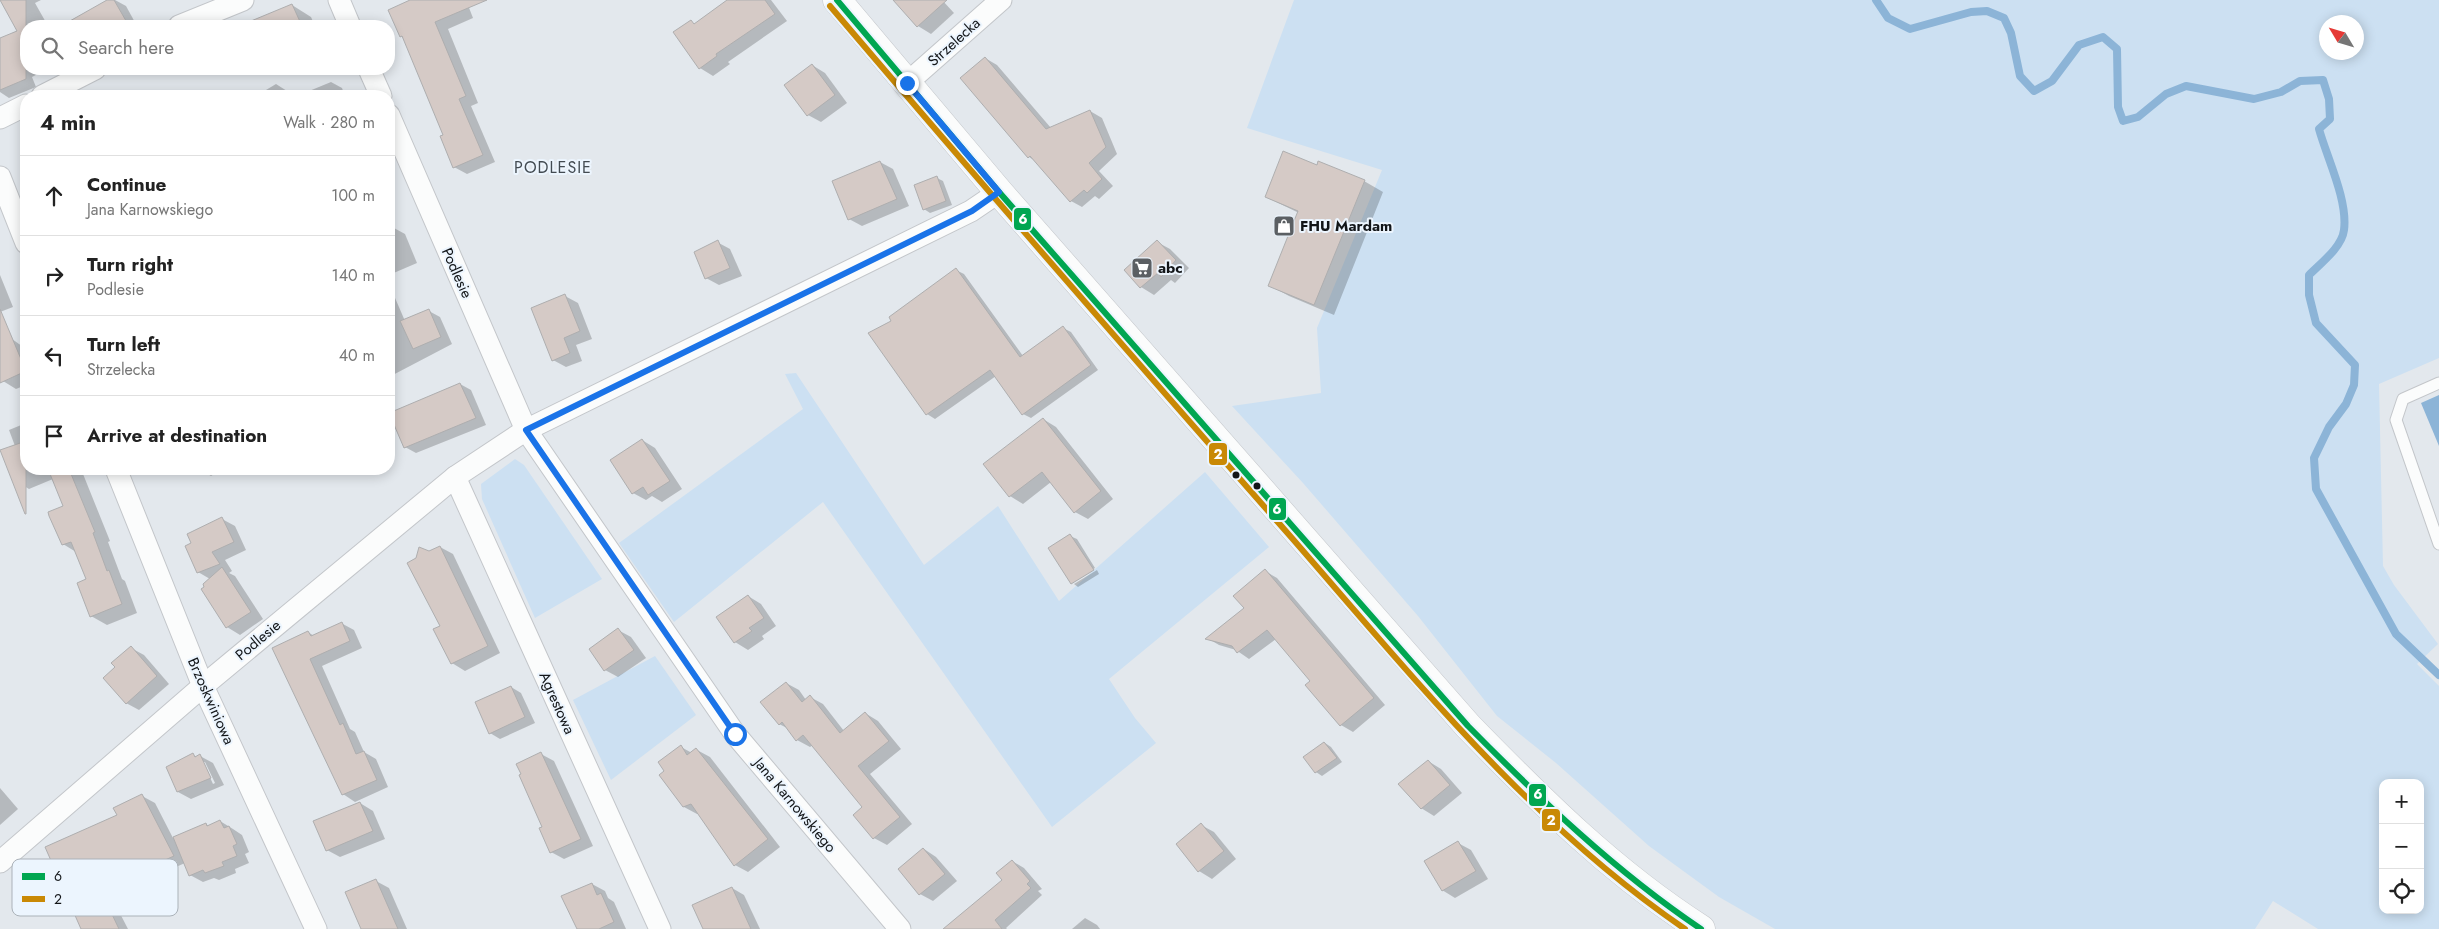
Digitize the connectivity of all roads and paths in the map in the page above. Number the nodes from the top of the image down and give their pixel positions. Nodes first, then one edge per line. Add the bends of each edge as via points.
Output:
1 (243, 0) edge
2 (339, 0) edge
3 (837, 0) edge
4 (1001, 0) edge
5 (194, 20) edge
6 (347, 20) edge
7 (83, 75) edge
8 (372, 75) edge
9 (907, 83) junction
10 (54, 90) edge
11 (378, 90) edge
12 (20, 107) edge
13 (0, 118) edge
14 (395, 129) edge
15 (0, 177) edge
16 (999, 192) junction
17 (20, 227) edge
18 (2439, 383) edge
19 (526, 430) junction
20 (118, 475) edge
21 (455, 477) junction
22 (2439, 544) edge
23 (203, 686) junction
24 (0, 862) edge
25 (316, 929) edge
26 (660, 929) edge
27 (900, 929) edge
28 (1701, 929) edge

1 - 5 street
2 - 6 street
3 - 9 street
4 - 9 street, Strzelecka
7 - 10 street
8 - 11 street
9 - 16 street
12 - 13 street
14 - 19 street, Podlesie
15 - 17 street
16 - 19 street, Podlesie via 972,211
16 - 28 street via 1468,726 1544,804 1623,874
18 - 22 lane via 2403,399 2396,420
19 - 21 street, Podlesie
19 - 27 street, Jana Karnowskiego via 735,734
20 - 23 street, Brzoskwiniowa
21 - 23 street, Podlesie
21 - 26 street, Agrestowa
23 - 24 street, Podlesie
23 - 25 street, Brzoskwiniowa

